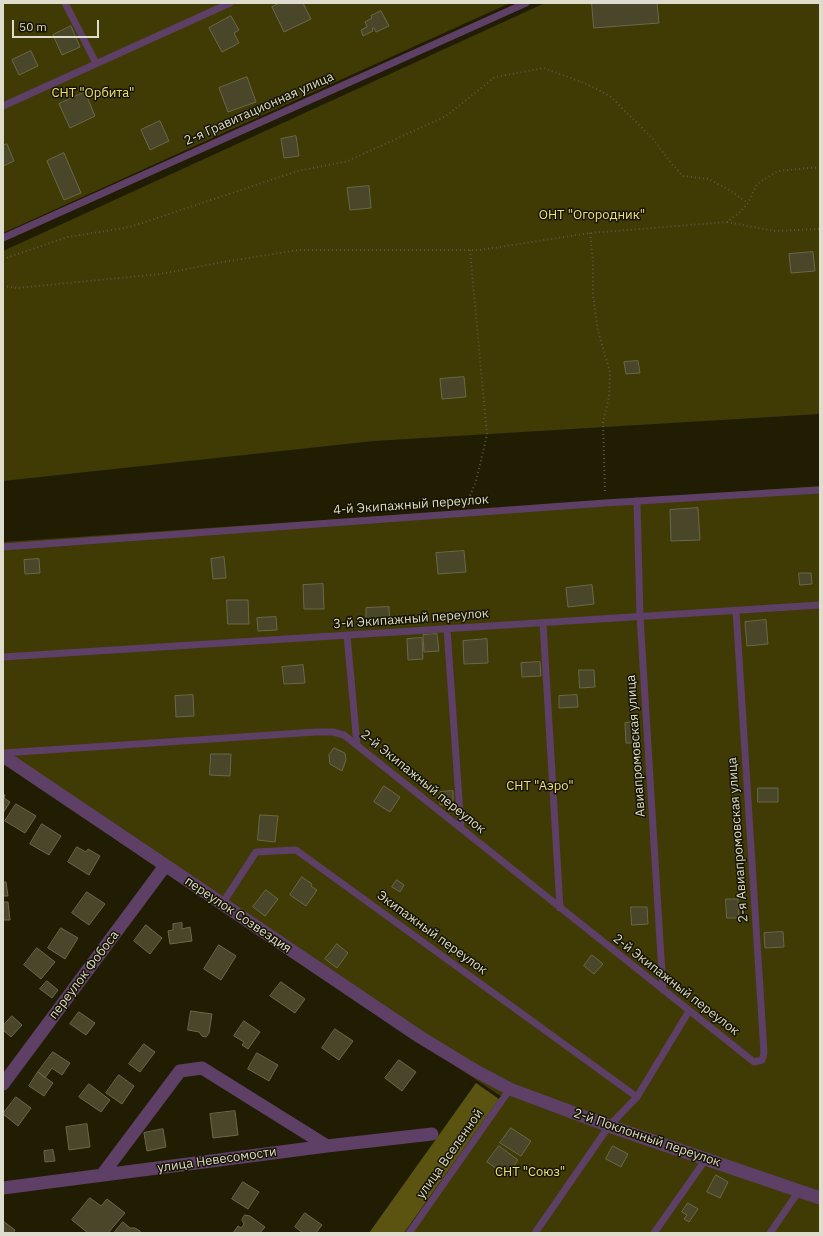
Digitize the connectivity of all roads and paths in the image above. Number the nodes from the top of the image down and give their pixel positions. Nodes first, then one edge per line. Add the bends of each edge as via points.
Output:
1 (65, 3) edge
2 (230, 3) edge
3 (526, 3) edge
4 (96, 63) junction
5 (3, 106) edge
6 (820, 167) edge
7 (748, 202) junction
8 (727, 222) junction
9 (820, 229) edge
10 (590, 233) junction
11 (3, 238) edge
12 (470, 250) junction
13 (3, 259) edge
14 (3, 286) edge
15 (820, 490) edge
16 (637, 501) junction
17 (605, 503) junction
18 (462, 514) junction
19 (3, 547) edge
20 (820, 605) edge
21 (736, 610) junction
22 (640, 616) junction
23 (543, 622) junction
24 (447, 629) junction
25 (348, 635) junction
26 (3, 657) edge
27 (357, 745) junction
28 (3, 755) edge
29 (460, 828) junction
30 (165, 866) junction
31 (222, 904) junction
32 (560, 908) junction
33 (663, 990) junction
34 (689, 1011) junction
35 (754, 1062) joint
36 (476, 1071) joint
37 (3, 1084) edge
38 (510, 1089) junction
39 (637, 1097) junction
40 (609, 1126) junction
41 (432, 1134) dead end
42 (326, 1146) junction
43 (706, 1159) junction
44 (102, 1175) junction
45 (3, 1188) edge
46 (799, 1191) junction
47 (820, 1198) edge
48 (409, 1233) edge
49 (535, 1233) edge
50 (654, 1233) edge
51 (770, 1233) edge

1 - 4 lane
2 - 4 lane
3 - 11 lane, 2-я Гравитационная улица
4 - 5 lane
6 - 7 path via 778,172 757,184
7 - 8 path
7 - 13 path via 728,188 708,179 684,176 653,139 611,97 589,85 544,68 495,77 446,116 348,161 298,171 130,227 68,237
8 - 9 path via 774,231
8 - 10 path
10 - 12 path
10 - 17 path via 598,331 610,372 609,397 603,422
12 - 14 path via 299,250 160,274 17,288
12 - 18 path via 487,436 476,481
15 - 16 lane, 4-й Экипажный переулок
16 - 17 lane, 4-й Экипажный переулок
16 - 22 lane, Авиапромовская улица
17 - 18 lane, 4-й Экипажный переулок
18 - 19 lane, 4-й Экипажный переулок
20 - 21 lane, 3-й Экипажный переулок
21 - 22 lane, 3-й Экипажный переулок
21 - 35 lane, 2-я Авиапромовская улица via 764,1053 762,1060
22 - 23 lane, 3-й Экипажный переулок
22 - 33 lane, Авиапромовская улица
23 - 24 lane, 3-й Экипажный переулок
23 - 32 lane
24 - 25 lane, 3-й Экипажный переулок
24 - 29 lane
25 - 26 lane, 3-й Экипажный переулок
25 - 27 lane
27 - 28 lane, 2-й Экипажный переулок via 344,734 316,732
27 - 29 lane, 2-й Экипажный переулок
28 - 30 street, переулок Созвездия
29 - 32 lane, 2-й Экипажный переулок
30 - 31 street, переулок Созвездия
30 - 37 street, переулок Фобоса
31 - 36 street, переулок Созвездия via 420,1037
31 - 39 lane, Экипажный переулок via 256,852 296,850
32 - 33 lane, 2-й Экипажный переулок
33 - 34 lane, 2-й Экипажный переулок
34 - 35 lane, 2-й Экипажный переулок
34 - 39 lane
36 - 38 street, 2-й Поклонный переулок
38 - 40 street, 2-й Поклонный переулок
38 - 48 lane, улица Вселенной
39 - 40 lane
40 - 43 street, 2-й Поклонный переулок
40 - 49 lane
41 - 42 street, улица Невесомости
42 - 44 street, улица Невесомости
42 - 44 street via 202,1068 180,1071
43 - 46 street, 2-й Поклонный переулок
43 - 50 lane
44 - 45 street, улица Невесомости
46 - 47 street, 2-й Поклонный переулок
46 - 51 lane

